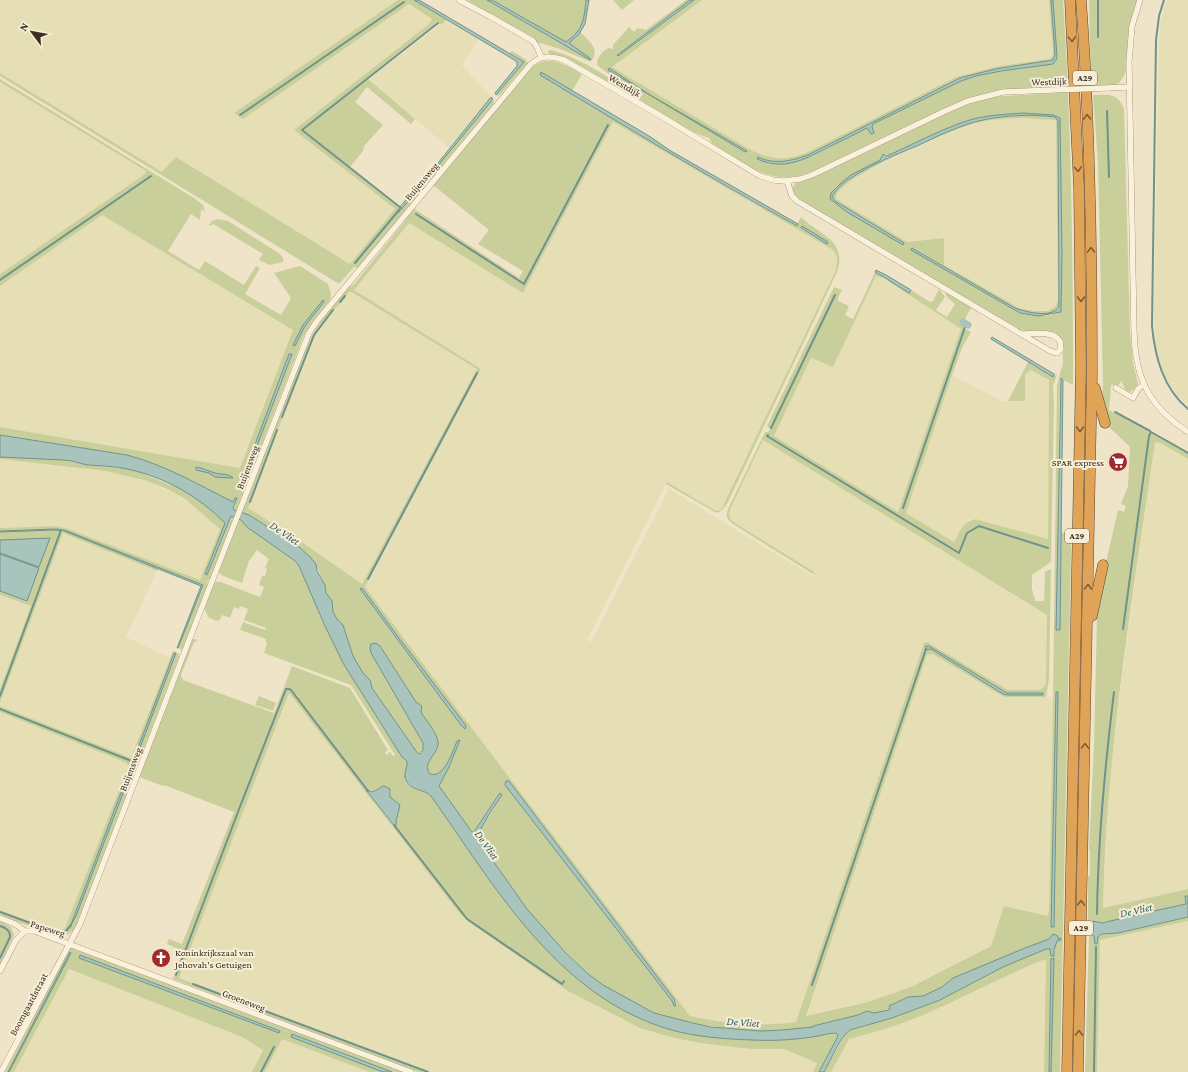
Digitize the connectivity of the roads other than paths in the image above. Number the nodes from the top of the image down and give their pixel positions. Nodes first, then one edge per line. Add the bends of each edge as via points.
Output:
1 (459, 0) edge
2 (1070, 0) edge
3 (1080, 0) edge
4 (1140, 0) edge
5 (541, 57) junction
6 (1129, 87) junction
7 (787, 181) junction
8 (1022, 334) junction
9 (1092, 373) junction
10 (1144, 384) junction
11 (1116, 388) dead end
12 (1105, 422) dead end
13 (1188, 432) edge
14 (1103, 565) dead end
15 (1087, 640) junction
16 (0, 918) edge
17 (25, 931) junction
18 (70, 944) junction
19 (0, 971) edge
20 (2, 1072) edge
21 (411, 1072) edge
22 (1067, 1072) edge
23 (1078, 1072) edge

1 - 5 street via 530,40 536,45
2 -> 22 highway, A29 via 1079,188 1081,367
9 -> 3 highway, A29 via 1089,156
4 - 6 street via 1131,34
5 - 7 street, Westdijk via 555,57 569,63 755,173 770,179
5 - 18 street, Buijensweg via 522,74 311,329 80,924
6 - 7 street, Westdijk, bridge via 1003,92 968,101 812,175
6 - 10 street via 1134,340 1137,365
7 - 8 street via 792,196 797,201
8 - 8 street via 1053,353 1058,353 1061,349 1060,341 1054,336
9 - 12 highway, A29
15 -> 9 highway, A29
10 - 11 street via 1133,398
10 - 13 street via 1162,413
14 - 15 highway, A29
23 -> 15 highway, A29
16 - 17 street, Papeweg
17 - 18 street, Papeweg via 34,930
17 - 19 street via 16,940
18 - 20 street, Boomgaardstraat
18 - 21 street, Groeneweg

